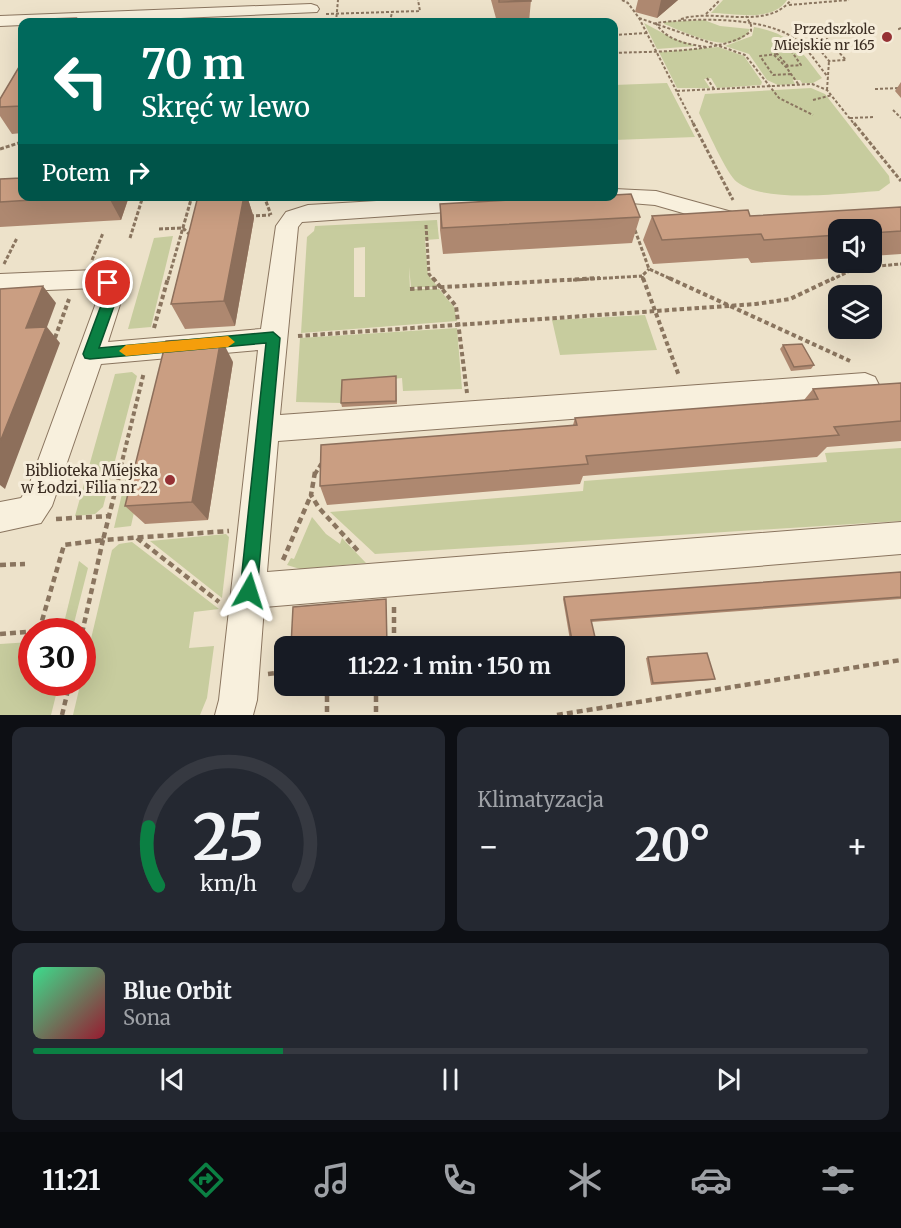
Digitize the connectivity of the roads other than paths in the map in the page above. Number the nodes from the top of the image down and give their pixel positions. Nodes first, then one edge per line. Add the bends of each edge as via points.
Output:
1 (311, 9) dead end
2 (78, 18) edge
3 (18, 20) edge
4 (0, 21) edge
5 (618, 196) edge
6 (502, 202) edge
7 (749, 222) edge
8 (0, 283) edge
9 (273, 338) junction
10 (90, 354) junction
11 (862, 375) road end
12 (265, 429) junction
13 (15, 514) edge
14 (901, 537) edge
15 (248, 592) junction
16 (234, 715) edge

1 - 2 street
3 - 4 street
5 - 7 street via 657,198 708,216
6 - 9 street via 294,217 287,226
8 - 10 street via 95,279 108,283 112,292
9 - 10 street
9 - 12 street
10 - 13 street via 41,496
11 - 12 street via 686,397
12 - 15 street
14 - 15 street
15 - 16 street

